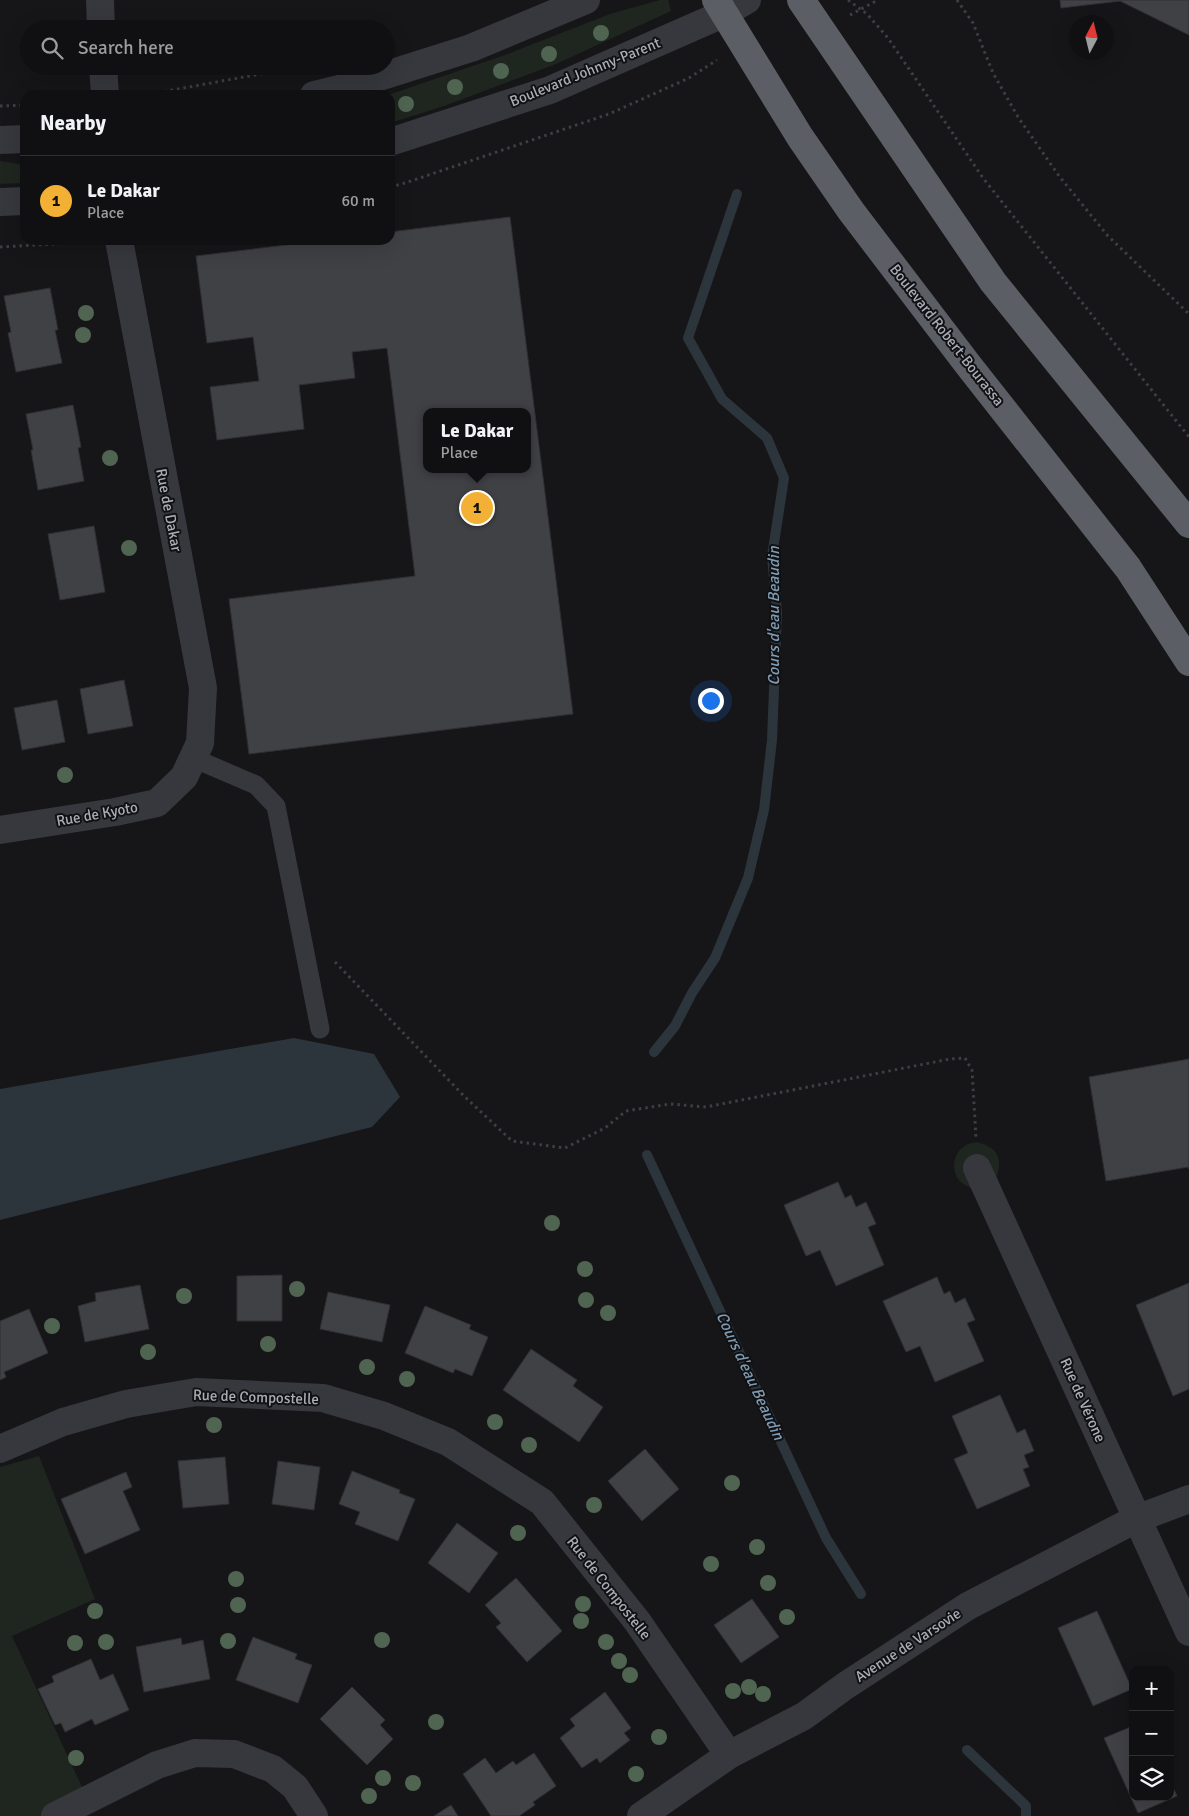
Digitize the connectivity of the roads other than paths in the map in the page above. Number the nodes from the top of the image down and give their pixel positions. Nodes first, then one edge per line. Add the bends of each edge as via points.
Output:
1 (100, 0) edge
2 (586, 0) edge
3 (747, 0) edge
4 (801, 0) edge
5 (720, 7) edge
6 (101, 20) edge
7 (395, 72) edge
8 (104, 75) edge
9 (386, 75) edge
10 (105, 90) edge
11 (335, 90) edge
12 (20, 139) edge
13 (0, 140) edge
14 (395, 140) edge
15 (20, 201) edge
16 (0, 202) edge
17 (121, 245) edge
18 (1189, 524) edge
19 (1189, 662) edge
20 (189, 768) junction
21 (0, 830) edge
22 (320, 1029) dead end
23 (977, 1168) road end
24 (0, 1449) edge
25 (1189, 1498) edge
26 (1136, 1520) junction
27 (1189, 1632) edge
28 (728, 1755) junction
29 (55, 1816) edge
30 (314, 1816) edge
31 (641, 1816) edge

1 - 6 street
2 - 7 street via 471,48
3 - 5 street, Boulevard Johnny-Parent
4 - 18 highway via 993,282
5 - 14 street, Boulevard Johnny-Parent via 550,90
5 - 19 highway, Boulevard Robert-Bourassa via 800,137 851,210 1128,568
8 - 10 street
9 - 11 street
12 - 13 street
15 - 16 street
17 - 20 street, Rue de Dakar via 203,688 200,743
20 - 21 street, Rue de Kyoto via 157,803
20 - 22 lane via 256,785 276,806
23 - 26 street, Rue de Vérone
24 - 28 street, Rue de Compostelle via 63,1422 126,1404 196,1392 323,1398 384,1416 448,1442 542,1502 637,1621
25 - 26 street, Avenue de Varsovie
26 - 27 street, Rue de Vérone
26 - 28 street, Avenue de Varsovie via 968,1606 804,1716
28 - 31 street, Avenue de Varsovie
29 - 30 street via 158,1765 195,1753 234,1754 273,1769 295,1787

